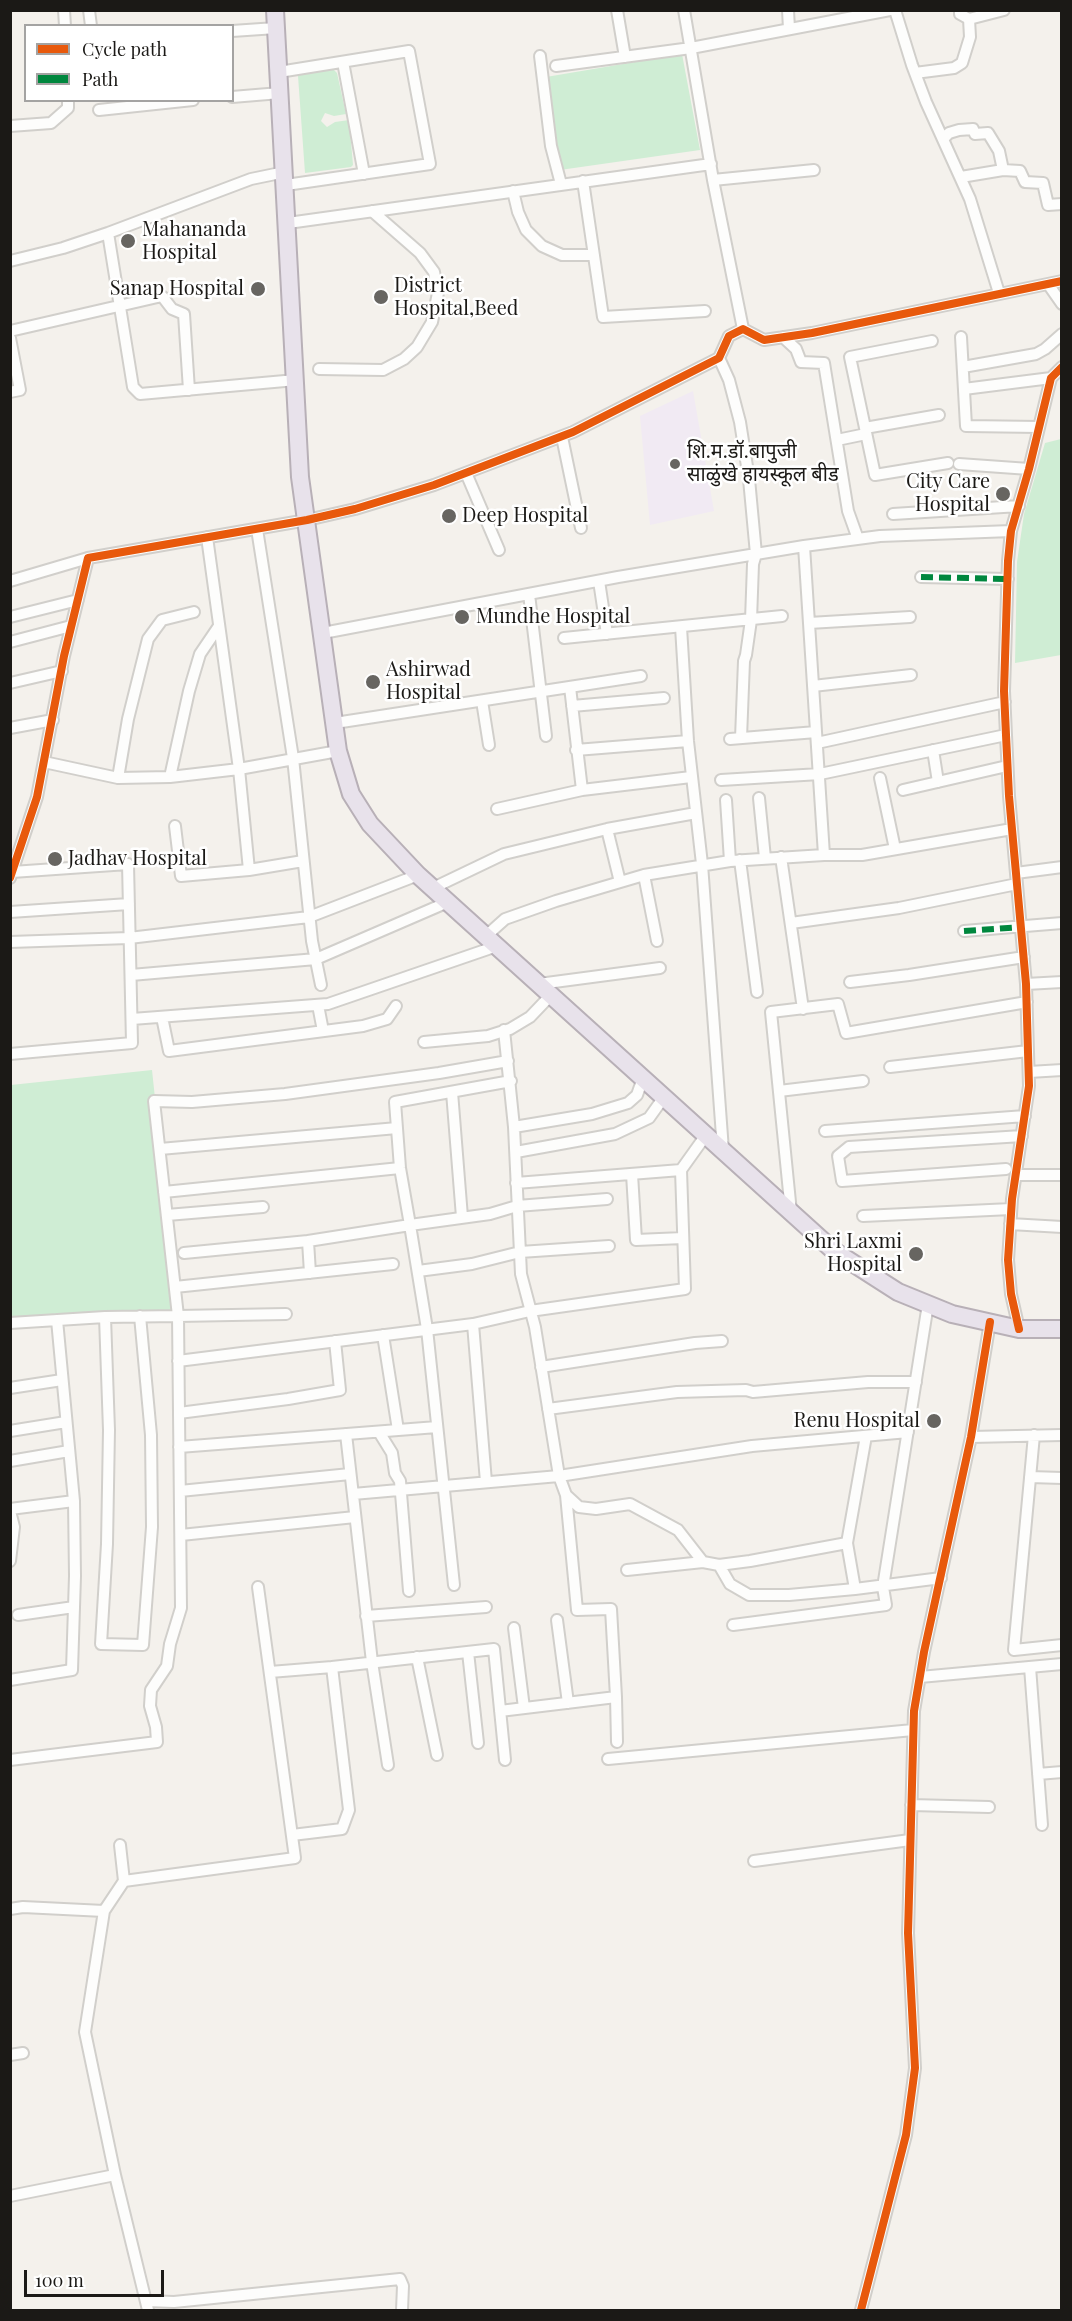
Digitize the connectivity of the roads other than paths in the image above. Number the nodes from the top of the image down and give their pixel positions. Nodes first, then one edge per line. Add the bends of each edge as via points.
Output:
1 (275, 10) edge
2 (617, 10) edge
3 (684, 10) edge
4 (788, 10) edge
5 (890, 10) edge
6 (895, 10) edge
7 (960, 10) edge
8 (1004, 10) edge
9 (858, 13) edge
10 (969, 19) junction
11 (276, 28) junction
12 (789, 29) junction
13 (234, 31) edge
14 (691, 48) junction
15 (540, 56) dead end
16 (625, 57) junction
17 (343, 62) junction
18 (556, 66) dead end
19 (279, 72) junction
20 (915, 73) junction
21 (280, 93) junction
22 (234, 97) edge
23 (68, 102) edge
24 (174, 102) edge
25 (99, 110) dead end
26 (10, 126) edge
27 (943, 139) junction
28 (711, 164) junction
29 (814, 170) dead end
30 (1004, 170) junction
31 (364, 174) junction
32 (961, 177) junction
33 (286, 179) junction
34 (713, 180) junction
35 (583, 182) junction
36 (561, 184) junction
37 (513, 191) junction
38 (1062, 204) edge
39 (372, 211) junction
40 (288, 223) junction
41 (108, 233) junction
42 (594, 255) junction
43 (10, 261) edge
44 (1062, 281) edge
45 (1048, 284) junction
46 (999, 292) junction
47 (1062, 304) edge
48 (118, 305) junction
49 (705, 311) dead end
50 (743, 329) junction
51 (10, 331) edge
52 (1062, 334) edge
53 (783, 337) junction
54 (961, 337) dead end
55 (10, 338) edge
56 (932, 341) dead end
57 (719, 358) junction
58 (963, 367) junction
59 (1062, 367) edge
60 (319, 369) dead end
61 (1051, 378) junction
62 (296, 380) junction
63 (964, 389) junction
64 (189, 390) junction
65 (10, 392) edge
66 (939, 415) dead end
67 (1039, 427) junction
68 (866, 431) junction
69 (562, 437) junction
70 (837, 440) junction
71 (1029, 469) junction
72 (466, 473) junction
73 (1019, 506) junction
74 (893, 514) dead end
75 (307, 520) junction
76 (581, 528) dead end
77 (257, 529) junction
78 (1011, 531) junction
79 (207, 537) junction
80 (858, 539) junction
81 (804, 546) junction
82 (499, 550) dead end
83 (756, 554) junction
84 (88, 558) junction
85 (921, 576) dead end
86 (1008, 579) junction
87 (10, 581) edge
88 (599, 581) junction
89 (529, 594) junction
90 (78, 600) junction
91 (194, 612) dead end
92 (782, 616) dead end
93 (10, 617) edge
94 (910, 617) dead end
95 (751, 620) junction
96 (809, 624) junction
97 (219, 626) junction
98 (71, 627) junction
99 (681, 627) junction
100 (324, 633) junction
101 (607, 634) junction
102 (564, 638) dead end
103 (10, 642) edge
104 (62, 671) junction
105 (911, 675) dead end
106 (641, 676) dead end
107 (10, 683) edge
108 (813, 686) junction
109 (570, 687) junction
110 (540, 692) junction
111 (664, 698) dead end
112 (482, 701) junction
113 (1005, 702) junction
114 (572, 706) junction
115 (53, 720) junction
116 (335, 723) junction
117 (10, 728) edge
118 (1006, 735) junction
119 (546, 736) dead end
120 (817, 737) junction
121 (688, 741) junction
122 (489, 746) dead end
123 (576, 750) junction
124 (933, 750) junction
125 (338, 751) junction
126 (293, 758) junction
127 (44, 762) junction
128 (1007, 766) junction
129 (239, 769) junction
130 (820, 774) junction
131 (170, 777) junction
132 (692, 777) junction
133 (118, 778) junction
134 (880, 778) dead end
135 (721, 780) dead end
136 (938, 782) junction
137 (582, 790) junction
138 (903, 790) dead end
139 (759, 798) dead end
140 (726, 800) dead end
141 (497, 809) dead end
142 (696, 813) junction
143 (175, 826) dead end
144 (607, 829) junction
145 (1012, 829) junction
146 (895, 849) junction
147 (824, 855) junction
148 (781, 857) junction
149 (765, 858) junction
150 (735, 860) junction
151 (303, 861) junction
152 (702, 864) junction
153 (1062, 867) edge
154 (249, 870) junction
155 (11, 875) edge
156 (418, 875) junction
157 (644, 875) junction
158 (1016, 878) junction
159 (620, 882) junction
160 (433, 888) junction
161 (448, 902) junction
162 (129, 904) junction
163 (10, 912) edge
164 (309, 917) junction
165 (790, 923) junction
166 (1062, 923) edge
167 (1022, 927) junction
168 (964, 931) dead end
169 (129, 938) junction
170 (657, 940) dead end
171 (491, 941) junction
172 (10, 942) edge
173 (1024, 957) junction
174 (316, 959) junction
175 (660, 968) dead end
176 (130, 975) junction
177 (850, 982) dead end
178 (1062, 982) edge
179 (1026, 984) junction
180 (321, 986) dead end
181 (545, 990) junction
182 (757, 992) dead end
183 (1027, 1002) junction
184 (318, 1005) junction
185 (396, 1005) dead end
186 (803, 1009) junction
187 (162, 1017) junction
188 (132, 1019) junction
189 (504, 1030) junction
190 (323, 1031) junction
191 (424, 1042) dead end
192 (1028, 1051) junction
193 (10, 1054) edge
194 (508, 1061) junction
195 (890, 1067) dead end
196 (1062, 1070) edge
197 (1029, 1072) junction
198 (643, 1078) junction
199 (511, 1081) junction
200 (863, 1081) dead end
201 (779, 1091) junction
202 (452, 1092) junction
203 (664, 1097) junction
204 (1025, 1116) junction
205 (514, 1126) junction
206 (397, 1128) junction
207 (825, 1131) dead end
208 (706, 1135) junction
209 (1022, 1136) junction
210 (160, 1149) junction
211 (723, 1150) junction
212 (516, 1152) junction
213 (400, 1168) junction
214 (681, 1170) junction
215 (1011, 1172) junction
216 (632, 1174) junction
217 (1062, 1175) edge
218 (516, 1183) junction
219 (164, 1192) junction
220 (607, 1199) dead end
221 (517, 1206) junction
222 (263, 1207) dead end
223 (1011, 1209) junction
224 (792, 1212) junction
225 (167, 1215) junction
226 (863, 1216) dead end
227 (462, 1217) junction
228 (1010, 1224) junction
229 (410, 1225) junction
230 (1062, 1227) edge
231 (683, 1238) junction
232 (308, 1241) junction
233 (609, 1246) dead end
234 (520, 1252) junction
235 (184, 1253) dead end
236 (393, 1264) dead end
237 (418, 1271) junction
238 (310, 1273) junction
239 (175, 1287) junction
240 (928, 1304) junction
241 (530, 1311) junction
242 (286, 1314) dead end
243 (140, 1316) junction
244 (178, 1316) junction
245 (105, 1317) junction
246 (57, 1320) junction
247 (990, 1322) junction
248 (10, 1323) edge
249 (473, 1324) junction
250 (427, 1329) junction
251 (1019, 1329) junction
252 (1062, 1329) edge
253 (383, 1335) junction
254 (335, 1341) junction
255 (723, 1341) dead end
256 (178, 1360) junction
257 (542, 1367) junction
258 (62, 1380) junction
259 (916, 1382) junction
260 (10, 1388) edge
261 (548, 1409) junction
262 (179, 1413) junction
263 (66, 1422) junction
264 (438, 1427) junction
265 (398, 1430) junction
266 (10, 1431) edge
267 (379, 1432) junction
268 (908, 1432) junction
269 (346, 1434) junction
270 (1034, 1435) junction
271 (1062, 1435) edge
272 (866, 1436) junction
273 (971, 1437) junction
274 (179, 1447) junction
275 (69, 1451) junction
276 (10, 1461) edge
277 (350, 1474) junction
278 (559, 1476) junction
279 (1030, 1477) junction
280 (1062, 1478) edge
281 (486, 1482) junction
282 (444, 1486) junction
283 (401, 1490) junction
284 (180, 1491) junction
285 (353, 1494) junction
286 (566, 1495) junction
287 (74, 1502) junction
288 (10, 1510) edge
289 (355, 1517) junction
290 (181, 1535) junction
291 (846, 1544) junction
292 (10, 1560) edge
293 (703, 1562) junction
294 (719, 1565) junction
295 (627, 1570) dead end
296 (941, 1578) junction
297 (454, 1585) dead end
298 (258, 1587) dead end
299 (883, 1587) junction
300 (855, 1589) junction
301 (409, 1591) dead end
302 (74, 1607) junction
303 (486, 1607) dead end
304 (18, 1615) dead end
305 (366, 1616) junction
306 (557, 1620) dead end
307 (734, 1625) dead end
308 (514, 1628) dead end
309 (1062, 1645) edge
310 (468, 1652) junction
311 (417, 1657) junction
312 (372, 1662) junction
313 (1062, 1664) edge
314 (1030, 1667) junction
315 (332, 1668) junction
316 (270, 1672) junction
317 (920, 1677) junction
318 (10, 1680) edge
319 (616, 1697) junction
320 (568, 1703) junction
321 (524, 1708) junction
322 (500, 1711) junction
323 (913, 1730) junction
324 (617, 1742) dead end
325 (478, 1743) dead end
326 (436, 1755) dead end
327 (608, 1759) dead end
328 (10, 1760) edge
329 (505, 1760) dead end
330 (388, 1766) dead end
331 (1062, 1772) edge
332 (1038, 1774) junction
333 (911, 1805) junction
334 (989, 1807) dead end
335 (1042, 1826) dead end
336 (292, 1835) junction
337 (910, 1840) junction
338 (120, 1845) dead end
339 (754, 1861) dead end
340 (124, 1881) junction
341 (10, 1909) edge
342 (104, 1911) junction
343 (23, 2053) dead end
344 (10, 2055) edge
345 (114, 2175) junction
346 (10, 2196) edge
347 (147, 2306) edge
348 (402, 2310) edge
349 (861, 2310) edge

1 - 11 highway
2 - 16 street
3 - 14 street
4 - 12 street
5 - 9 street
6 - 20 street
7 - 10 street
8 - 10 street
9 - 12 street
10 - 20 street via 970,37 962,63 954,68
11 - 13 street
11 - 19 highway
12 - 14 street
14 - 16 street
14 - 28 street
15 - 36 street via 551,146
16 - 18 street
17 - 19 street
17 - 31 street
17 - 31 street via 409,51 430,164
19 - 21 highway
20 - 27 street
21 - 22 street
21 - 33 highway
23 - 26 street via 68,108 51,123
24 - 25 street
27 - 30 street via 959,130 988,134 999,151
27 - 32 street
28 - 34 street
28 - 35 street
29 - 34 street
30 - 32 street
30 - 38 street via 1020,171 1025,182 1043,183 1048,205
31 - 33 street
32 - 46 street
33 - 40 highway
33 - 41 street via 251,179
34 - 50 street
35 - 36 street
35 - 42 street
36 - 37 street
37 - 39 street
37 - 42 street via 526,230 542,246 562,255
39 - 40 street
39 - 60 street via 420,253 434,272 438,293 432,322 417,347 383,370
40 - 62 highway
41 - 43 street
41 - 48 street
42 - 49 street via 603,317
44 - 45 street
45 - 46 street
45 - 47 street
46 - 53 street
48 - 51 street
48 - 64 street via 133,387 140,394
48 - 64 street via 162,296 172,309 184,314
50 - 53 street via 764,340
50 - 57 street via 729,336
52 - 58 street via 1036,354
53 - 70 street via 796,349 801,362 824,363
54 - 58 street
55 - 65 street via 20,390
56 - 68 street via 850,357
57 - 69 street
57 - 83 street via 740,422
58 - 63 street
59 - 61 street
61 - 63 street
61 - 67 street
62 - 64 street
62 - 75 highway via 300,477
63 - 67 street via 966,426
66 - 68 street
67 - 71 street
68 - 70 street
68 - 71 street via 875,475 954,464
69 - 72 street
69 - 76 street
70 - 80 street via 848,511
71 - 73 street
72 - 75 street via 355,509
72 - 82 street
73 - 74 street
73 - 78 street
75 - 77 street
75 - 100 highway
77 - 79 street
77 - 126 street
78 - 80 street
78 - 86 street
79 - 84 street
79 - 97 street
80 - 81 street
81 - 83 street
81 - 96 street
83 - 88 street
83 - 95 street
84 - 87 street
84 - 90 street
85 - 86 street
86 - 113 street
88 - 89 street
88 - 101 street
89 - 100 street
89 - 110 street
90 - 93 street
90 - 98 street
91 - 133 street via 162,621 148,639
92 - 95 street
94 - 96 street
95 - 99 street
95 - 120 street via 735,738
96 - 108 street
97 - 129 street
97 - 131 street via 200,654
98 - 103 street
98 - 104 street
99 - 101 street
99 - 121 street
100 - 116 highway
101 - 102 street
104 - 107 street
104 - 115 street
105 - 108 street
106 - 109 street
108 - 120 street
109 - 110 street
109 - 114 street
110 - 112 street
110 - 119 street
111 - 114 street
112 - 116 street
112 - 122 street
113 - 118 street
113 - 120 street
114 - 123 street
115 - 117 street
115 - 127 street
116 - 125 highway
118 - 124 street
118 - 128 street
120 - 130 street
121 - 123 street
121 - 132 street
123 - 137 street
124 - 130 street
124 - 136 street
125 - 126 street
125 - 156 highway via 351,794 370,824
126 - 129 street
126 - 151 street
127 - 133 street
127 - 155 street via 37,797
128 - 136 street
128 - 145 street
129 - 131 street
129 - 154 street
130 - 135 street
130 - 147 street
131 - 133 street
132 - 137 street
132 - 142 street
134 - 146 street
136 - 138 street
137 - 141 street
139 - 149 street
140 - 150 street
142 - 144 street
142 - 152 street
143 - 154 street via 181,876
144 - 159 street
144 - 160 street via 504,854
145 - 146 street
145 - 158 street
146 - 147 street via 862,855
147 - 148 street
148 - 149 street
148 - 165 street
149 - 150 street
150 - 152 street
150 - 182 street
151 - 154 street
151 - 164 street
152 - 157 street
152 - 211 street
153 - 158 street
155 - 162 street via 128,864
156 - 160 highway
156 - 164 street
157 - 159 street
157 - 170 street
158 - 165 street via 898,908
158 - 167 street
159 - 171 street via 504,920
160 - 161 highway
161 - 171 highway
161 - 174 street
162 - 163 street
162 - 169 street
164 - 169 street
164 - 174 street
165 - 186 street
166 - 167 street
167 - 168 street
167 - 173 street
169 - 172 street
169 - 176 street
171 - 181 highway
171 - 184 street
173 - 177 street
173 - 179 street
174 - 176 street
174 - 180 street
175 - 181 street
176 - 188 street
178 - 179 street
179 - 183 street
181 - 189 street via 530,1017
181 - 198 highway
183 - 186 street via 846,1033 838,1004
183 - 192 street
184 - 187 street
184 - 190 street
185 - 190 street via 387,1019
186 - 201 street via 771,1012
187 - 188 street
187 - 190 street via 169,1051
188 - 193 street via 132,1043
189 - 191 street via 488,1036
189 - 194 street
192 - 195 street
192 - 197 street
194 - 199 street
194 - 210 street via 285,1094 192,1102 154,1101
196 - 197 street
197 - 204 street
198 - 203 highway
198 - 205 street via 637,1095 628,1103 592,1114
199 - 202 street
199 - 205 street
200 - 201 street
201 - 224 street
202 - 206 street via 395,1102
202 - 227 street
203 - 208 highway
203 - 212 street via 649,1118 615,1134
204 - 207 street
204 - 209 street
205 - 212 street
206 - 210 street
206 - 213 street
208 - 211 highway
208 - 214 street
209 - 215 street
209 - 215 street via 849,1147 837,1156 842,1181
210 - 219 street
211 - 224 highway
212 - 218 street
213 - 219 street
213 - 229 street
214 - 216 street
214 - 231 street
215 - 217 street
215 - 223 street
216 - 218 street
216 - 231 street via 636,1240
218 - 221 street
219 - 225 street
220 - 221 street
221 - 227 street
221 - 234 street
222 - 225 street
223 - 226 street
223 - 228 street
224 - 240 highway via 834,1251 898,1292
225 - 239 street
227 - 229 street
228 - 230 street
228 - 251 street via 1008,1260
229 - 232 street
229 - 237 street
231 - 241 street via 684,1289
232 - 235 street
232 - 238 street
233 - 234 street
234 - 237 street via 472,1264
234 - 241 street
236 - 238 street
237 - 250 street
238 - 239 street
239 - 244 street
240 - 247 highway
240 - 259 street
241 - 249 street
241 - 257 street
242 - 244 street
243 - 244 street
243 - 245 street
243 - 245 street via 151,1435 152,1527 143,1646 101,1644 109,1430
244 - 256 street
245 - 246 street
246 - 248 street
246 - 258 street
247 - 251 highway
247 - 273 street
249 - 250 street
249 - 281 street
250 - 253 street
250 - 264 street
251 - 252 highway
253 - 254 street
253 - 265 street
254 - 256 street
254 - 262 street via 340,1390
255 - 257 street
256 - 262 street
257 - 261 street
258 - 260 street
258 - 263 street
259 - 261 street via 753,1392 677,1392
259 - 268 street
261 - 278 street
262 - 274 street
263 - 266 street
263 - 275 street
264 - 265 street
264 - 282 street
265 - 267 street
267 - 269 street
267 - 283 street via 392,1453
268 - 272 street
268 - 299 street
269 - 274 street
269 - 277 street
270 - 271 street
270 - 273 street
270 - 279 street
272 - 278 street via 752,1446
272 - 291 street
273 - 296 street
274 - 284 street
275 - 276 street
275 - 287 street
277 - 284 street
277 - 285 street
278 - 281 street
278 - 286 street
279 - 280 street
279 - 309 street via 1014,1650
281 - 282 street
282 - 283 street
282 - 297 street
283 - 285 street
283 - 301 street
284 - 290 street
285 - 289 street
286 - 293 street via 579,1507 630,1504 678,1530
286 - 319 street via 577,1610 611,1609
287 - 288 street
287 - 302 street
288 - 292 street via 14,1527
289 - 290 street
289 - 305 street
290 - 328 street via 181,1608 167,1666 151,1690 157,1742
291 - 294 street
291 - 300 street
293 - 294 street
293 - 295 street
294 - 300 street via 730,1584 749,1595
296 - 299 street
296 - 317 street
298 - 316 street
299 - 300 street
299 - 307 street via 886,1605
302 - 304 street
302 - 318 street via 72,1671
303 - 305 street
305 - 312 street
306 - 320 street
308 - 321 street
310 - 311 street
310 - 322 street via 494,1649
310 - 325 street
311 - 312 street
311 - 326 street
312 - 315 street
312 - 330 street
313 - 314 street
314 - 317 street
314 - 332 street
315 - 316 street
315 - 336 street via 349,1810 342,1829
316 - 336 street
317 - 323 street
319 - 320 street
319 - 324 street
320 - 321 street
321 - 322 street
322 - 329 street
323 - 327 street
323 - 333 street
331 - 332 street
332 - 335 street
333 - 334 street
333 - 337 street
336 - 340 street via 295,1858
337 - 339 street
337 - 349 street via 908,1933 915,2068 906,2135
338 - 340 street
340 - 342 street
341 - 342 street via 23,1906
342 - 345 street via 85,2032
343 - 344 street
345 - 346 street
345 - 347 street
347 - 348 street via 400,2279

